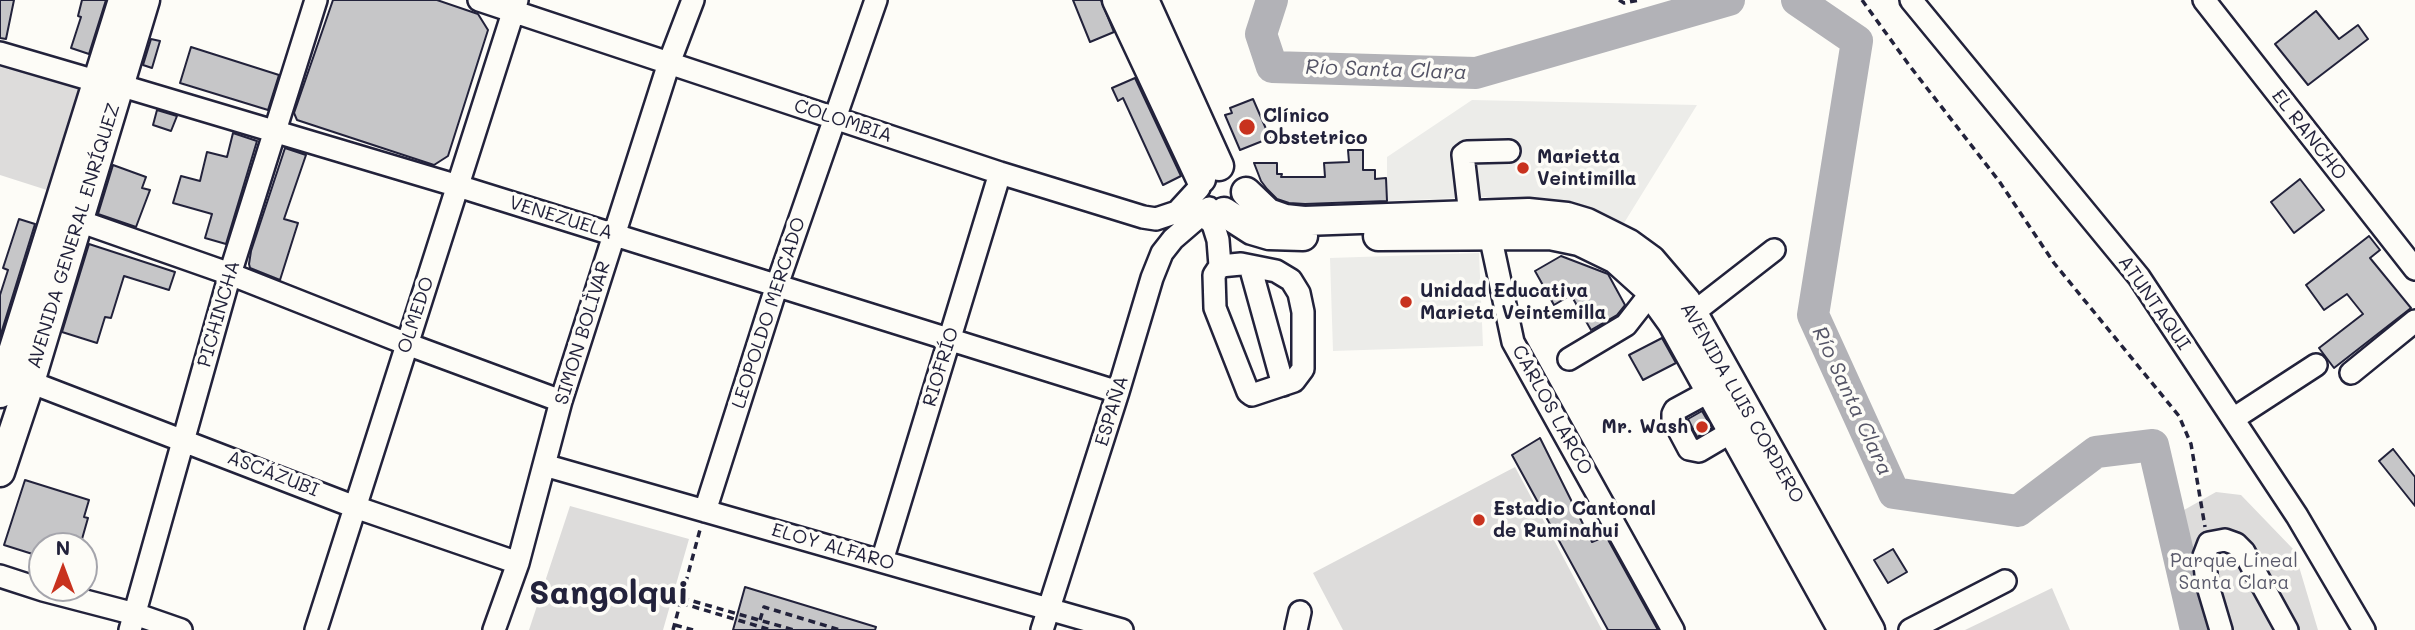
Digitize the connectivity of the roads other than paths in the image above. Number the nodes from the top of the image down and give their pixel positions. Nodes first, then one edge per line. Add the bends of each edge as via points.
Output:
1 (124, 0) edge
2 (145, 0) edge
3 (316, 0) edge
4 (479, 0) edge
5 (694, 0) edge
6 (876, 0) edge
7 (1117, 0) edge
8 (1144, 0) edge
9 (1912, 0) edge
10 (2204, 0) edge
11 (515, 6) edge
12 (0, 53) edge
13 (670, 63) junction
14 (109, 83) junction
15 (835, 118) junction
16 (276, 131) junction
17 (1509, 151) dead end
18 (1000, 173) junction
19 (458, 186) junction
20 (1245, 192) junction
21 (1209, 195) junction
22 (79, 221) junction
23 (1482, 222) junction
24 (614, 234) junction
25 (1774, 250) dead end
26 (1220, 266) junction
27 (1250, 266) junction
28 (2415, 269) edge
29 (230, 274) junction
30 (777, 285) junction
31 (1651, 293) junction
32 (1693, 313) junction
33 (2415, 321) edge
34 (950, 339) junction
35 (407, 344) junction
36 (1569, 359) dead end
37 (2316, 365) dead end
38 (2351, 373) dead end
39 (30, 382) junction
40 (1283, 385) junction
41 (1710, 391) junction
42 (1118, 392) junction
43 (0, 393) edge
44 (561, 401) junction
45 (2232, 419) junction
46 (1733, 432) junction
47 (182, 439) junction
48 (544, 465) junction
49 (0, 472) edge
50 (355, 507) junction
51 (705, 511) junction
52 (882, 561) junction
53 (517, 563) junction
54 (0, 576) edge
55 (2005, 581) dead end
56 (1049, 608) junction
57 (133, 622) edge
58 (181, 630) edge
59 (316, 630) edge
60 (494, 630) edge
61 (1042, 630) edge
62 (1122, 630) edge
63 (1674, 630) edge
64 (1843, 630) edge
65 (1870, 630) edge
66 (1910, 630) edge
67 (2221, 630) edge
68 (2287, 630) edge
69 (2364, 630) edge

1 - 14 main road, AVENIDA GENERAL ENRÍQUEZ
2 - 14 main road, AVENIDA GENERAL ENRÍQUEZ
3 - 16 street, PICHINCHA
4 - 11 street, COLOMBIA
5 - 13 street, SIMON BOLÌVAR
6 - 15 street, LEOPOLDO MERCADO
7 - 21 main road
8 - 21 main road
9 - 45 street, ATUNTAQUI via 2138,277
10 - 28 street, EL RANCHO
11 - 13 street, COLOMBIA
11 - 19 street, OLMEDO
12 - 14 street, VENEZUELA
13 - 15 street, COLOMBIA
13 - 24 street, SIMON BOLÌVAR
14 - 16 street, VENEZUELA
14 - 22 main road, AVENIDA GENERAL ENRÍQUEZ
14 - 43 main road, AVENIDA GENERAL ENRÍQUEZ
15 - 18 street, COLOMBIA
15 - 30 street, LEOPOLDO MERCADO
16 - 19 street, VENEZUELA
16 - 29 street, PICHINCHA
17 - 23 street, CARLOS LARCO via 1463,155
18 - 21 street, COLOMBIA via 1156,219
18 - 34 street, RIOFRÍO
19 - 24 street, VENEZUELA
19 - 35 street, OLMEDO
20 - 21 main road via 1241,204 1230,211
20 - 21 main road, AVENIDA LUIS CORDERO via 1239,173 1226,166
20 - 23 main road, AVENIDA LUIS CORDERO via 1268,213 1294,220
21 - 23 main road, AVENIDA LUIS CORDERO via 1243,226 1269,235
21 - 26 street
21 - 42 street, ESPAÑA via 1162,253
22 - 29 street
22 - 39 main road, AVENIDA GENERAL ENRÍQUEZ
23 - 31 main road, AVENIDA LUIS CORDERO via 1579,242 1616,259
23 - 32 main road, AVENIDA LUIS CORDERO via 1528,213 1567,217 1606,231 1651,260
23 - 63 street, CARLOS LARCO via 1513,342
24 - 30 street, VENEZUELA
24 - 44 street, SIMON BOLÌVAR
25 - 32 street
26 - 27 street
26 - 40 street via 1214,275 1215,308 1248,392 1252,395
27 - 40 street
27 - 40 street via 1276,271 1291,280 1299,293 1303,369 1294,381
29 - 35 street
29 - 47 street, PICHINCHA
30 - 34 street, VENEZUELA
30 - 51 street, LEOPOLDO MERCADO
31 - 36 street via 1626,325
31 - 41 main road, AVENIDA LUIS CORDERO
32 - 65 main road, AVENIDA LUIS CORDERO
33 - 38 street
34 - 42 street, VENEZUELA
34 - 52 street, RIOFRÍO
35 - 44 street
35 - 50 street, OLMEDO
37 - 45 street
39 - 47 street, ASCÁZUBI
39 - 49 main road, AVENIDA GENERAL ENRÍQUEZ
41 - 46 main road, AVENIDA LUIS CORDERO
41 - 46 street via 1673,414 1689,449 1699,451
42 - 56 street, ESPAÑA
44 - 48 street, SIMON BOLÌVAR
45 - 69 street, ATUNTAQUI via 2297,516
46 - 64 main road, AVENIDA LUIS CORDERO
47 - 50 street, ASCÁZUBI
47 - 57 street, PICHINCHA
48 - 51 street, ELOY ALFARO
48 - 53 street, SIMON BOLÌVAR
50 - 53 street, ASCÁZUBI
50 - 59 street, OLMEDO
51 - 52 street, ELOY ALFARO
52 - 56 street, ELOY ALFARO
53 - 60 street, SIMON BOLÌVAR
54 - 57 street
55 - 66 street
56 - 61 street, ESPAÑA
56 - 62 street, ELOY ALFARO
57 - 58 street
67 - 68 street via 2204,565 2208,543 2225,540 2244,552

